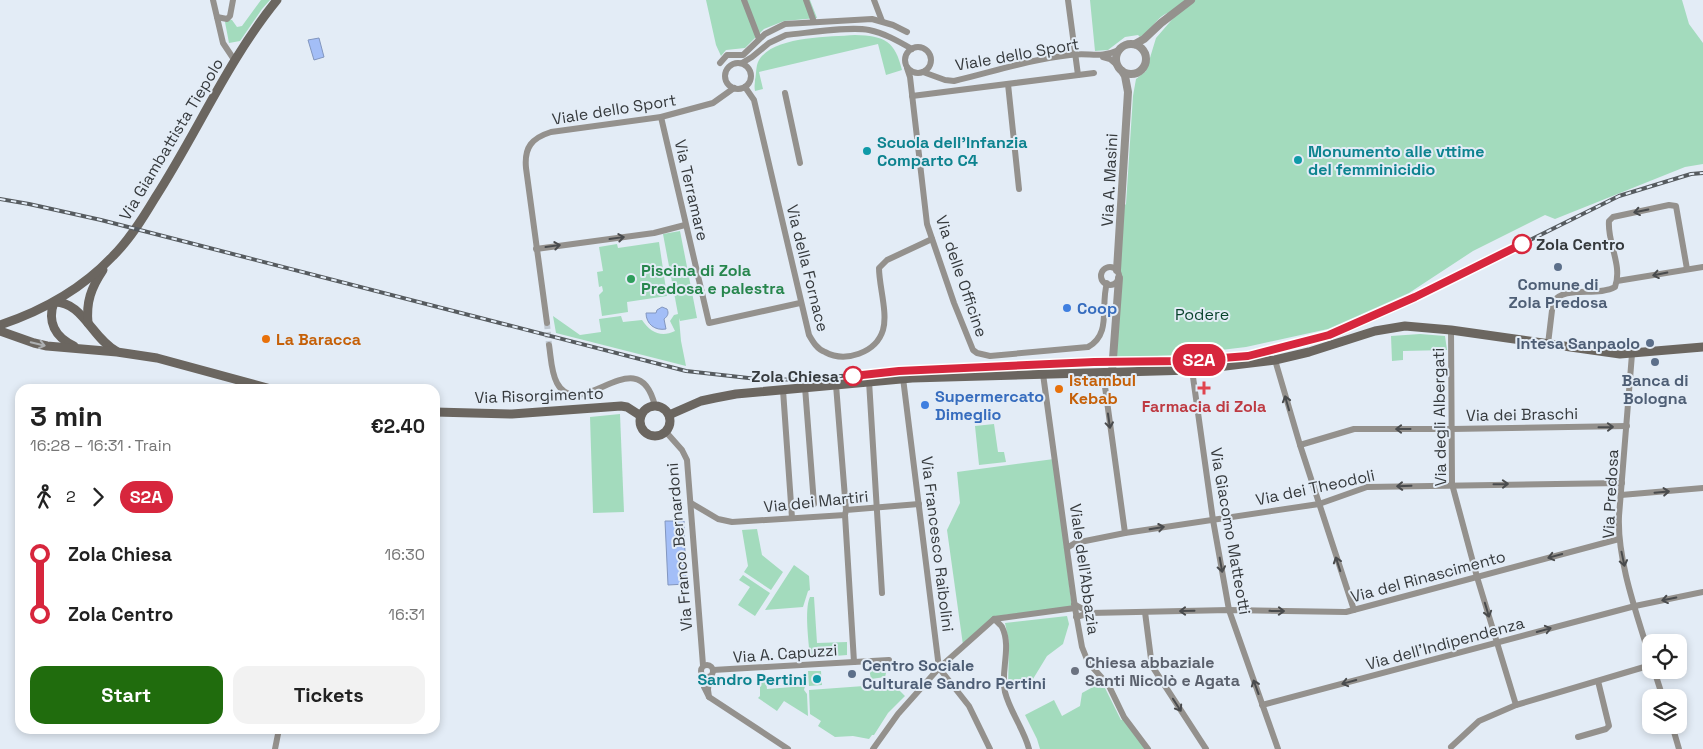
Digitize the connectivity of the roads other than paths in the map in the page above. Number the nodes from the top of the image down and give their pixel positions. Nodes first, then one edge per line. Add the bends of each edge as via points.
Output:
1 (213, 0) edge
2 (233, 0) edge
3 (278, 0) edge
4 (744, 0) edge
5 (806, 0) edge
6 (874, 0) edge
7 (1068, 0) edge
8 (1191, 0) edge
9 (217, 18) junction
10 (882, 21) junction
11 (814, 22) junction
12 (1154, 31) junction
13 (907, 32) dead end
14 (759, 39) junction
15 (893, 39) junction
16 (1135, 44) junction
17 (912, 49) junction
18 (1119, 50) junction
19 (757, 53) junction
20 (1075, 54) junction
21 (1145, 55) junction
22 (1099, 56) junction
23 (905, 58) junction
24 (931, 59) junction
25 (235, 61) junction
26 (720, 63) dead end
27 (742, 63) junction
28 (907, 68) junction
29 (1120, 68) junction
30 (1139, 71) junction
31 (751, 73) junction
32 (920, 73) junction
33 (1094, 73) dead end
34 (1078, 75) junction
35 (940, 78) junction
36 (726, 82) junction
37 (911, 84) junction
38 (1008, 84) junction
39 (745, 87) junction
40 (734, 88) junction
41 (1128, 92) junction
42 (785, 93) dead end
43 (912, 96) junction
44 (720, 98) junction
45 (661, 117) junction
46 (800, 163) dead end
47 (1019, 189) dead end
48 (685, 225) junction
49 (932, 239) junction
50 (536, 249) junction
51 (114, 256) junction
52 (1703, 266) edge
53 (1687, 269) junction
54 (1118, 274) junction
55 (1617, 281) junction
56 (1107, 283) junction
57 (54, 302) junction
58 (800, 303) junction
59 (547, 323) tunnel mouth
60 (88, 324) junction
61 (0, 325) edge
62 (1451, 330) junction
63 (0, 331) edge
64 (1548, 344) junction
65 (550, 345) tunnel mouth
66 (1703, 347) edge
67 (78, 349) junction
68 (117, 352) junction
69 (1632, 354) junction
70 (1275, 360) junction
71 (1192, 370) junction
72 (1107, 372) junction
73 (1043, 374) junction
74 (903, 378) junction
75 (869, 381) junction
76 (253, 384) edge
77 (836, 384) junction
78 (805, 387) junction
79 (783, 390) junction
80 (655, 406) junction
81 (440, 412) edge
82 (669, 415) junction
83 (641, 416) junction
84 (1627, 426) junction
85 (1452, 429) junction
86 (666, 432) junction
87 (1300, 445) junction
88 (1622, 483) junction
89 (1452, 484) junction
90 (1703, 488) edge
91 (1621, 495) junction
92 (691, 503) junction
93 (814, 504) dead end
94 (919, 504) junction
95 (1319, 504) junction
96 (876, 508) junction
97 (846, 513) junction
98 (792, 518) junction
99 (1213, 520) junction
100 (1125, 533) junction
101 (1066, 538) junction
102 (1619, 539) junction
103 (1075, 542) junction
104 (1068, 548) junction
105 (1477, 577) junction
106 (1703, 592) edge
107 (882, 593) dead end
108 (1074, 606) junction
109 (1635, 606) junction
110 (1228, 610) junction
111 (1354, 610) junction
112 (1144, 612) junction
113 (1090, 613) junction
114 (1076, 617) junction
115 (994, 619) junction
116 (1643, 634) edge
117 (1497, 643) junction
118 (889, 660) dead end
119 (854, 662) junction
120 (703, 666) junction
121 (939, 668) junction
122 (1642, 668) edge
123 (711, 674) junction
124 (702, 675) junction
125 (1598, 681) junction
126 (709, 697) junction
127 (1262, 705) junction
128 (1516, 705) junction
129 (278, 734) edge
130 (1675, 734) edge
131 (1578, 737) dead end
132 (1451, 747) dead end
133 (274, 749) edge
134 (788, 749) edge
135 (873, 749) edge
136 (990, 749) edge
137 (1029, 749) edge
138 (1148, 749) edge
139 (1206, 749) edge
140 (1278, 749) edge
141 (1679, 749) edge

1 - 9 street
2 - 9 street via 230,16
3 - 25 main road, Via Giambattista Tiepolo
4 - 14 street
5 - 11 street
6 - 10 street
7 - 20 street
8 - 12 street, Via A. Masini
9 - 25 street via 223,43
10 - 11 street
10 - 13 street
11 - 14 street via 784,24
12 - 16 street, Via A. Masini
12 - 21 street, Via A. Masini
14 - 26 street via 742,55 727,55
15 - 17 street
15 - 19 street via 868,29 799,34 778,38
15 - 23 street
16 - 18 street, Via A. Masini
16 - 21 street
17 - 23 street
17 - 24 street via 924,49
18 - 22 street, Viale dello Sport
18 - 29 street, Via A. Masini via 1116,57
19 - 27 street
19 - 31 street
20 - 22 street, Viale dello Sport
20 - 34 street
20 - 35 street, Viale dello Sport via 954,80
21 - 30 street, Via A. Masini
22 - 29 street, Viale dello Sport via 1110,59
23 - 28 street
24 - 32 street via 929,67
24 - 35 street, Viale dello Sport
25 - 51 main road, Via Giambattista Tiepolo via 175,168
27 - 31 street
27 - 36 street via 727,69
28 - 32 street
28 - 37 street, Via delle Officine
29 - 30 street via 1130,73
29 - 41 street, Via A. Masini
30 - 41 street, Via A. Masini
31 - 39 street
32 - 35 street, Viale dello Sport
32 - 37 street
33 - 34 street
34 - 38 street
36 - 40 street
36 - 44 street
37 - 43 street, Via delle Officine
38 - 43 street
38 - 47 street
39 - 40 street
39 - 58 street, Via della Fornace via 754,100
40 - 44 street, Viale dello Sport
41 - 54 street, Via A. Masini
42 - 46 street
43 - 49 street, Via delle Officine via 927,224
44 - 45 street, Viale dello Sport via 702,107
45 - 48 street, Via Terramare
45 - 50 street, Viale dello Sport via 551,132 532,142 525,162
50 -> 48 street via 654,233
48 - 58 street, Via Terramare via 709,323
49 - 56 street, Via delle Officine via 969,343 973,350 983,355 1094,344 1102,332
49 - 58 street, Via della Fornace via 888,260 879,268 885,321 883,332 878,340 859,354 843,357 819,349 809,335
50 - 59 street, Viale dello Sport
51 - 57 main road, Via Giambattista Tiepolo
51 - 60 main road via 90,294
52 - 53 street
53 -> 55 street
53 -> 55 street via 1672,206 1613,217 1609,221
54 - 56 street via 1112,284
54 - 56 street via 1109,267 1103,271 1102,278
54 - 72 street, Via A. Masini
55 - 64 street via 1615,287 1606,291 1566,294 1556,298
57 - 60 main road via 68,304
57 - 61 main road, Via Giambattista Tiepolo
57 - 67 main road via 50,312 57,333
60 - 68 main road via 102,342
62 - 64 main road
62 - 70 main road via 1416,326 1387,328
62 - 85 street, Via degli Albergati
63 -> 67 main road via 34,343
64 - 69 main road
65 - 80 street via 554,376 566,392 578,396 624,379 636,379 648,387
66 - 69 main road
67 - 68 main road
68 - 76 main road via 157,358
69 - 84 street, Via Predosa
70 - 71 main road
87 -> 70 street
71 - 72 main road
71 - 99 street, Via Giacomo Matteotti
72 - 73 main road
72 -> 100 street
73 - 74 main road
73 - 101 street, Viale dell'Abbazia
74 - 75 main road
74 - 94 street, Via Francesco Raibolini
75 - 77 main road
75 - 96 street
77 - 78 main road
77 - 97 street
78 - 79 main road
78 - 93 street
79 - 82 main road via 710,399
79 - 98 street
80 - 82 main road
80 - 83 main road via 646,409
81 - 83 main road, Via Risorgimento via 512,414 621,406
82 - 86 main road via 670,424
83 - 86 main road via 641,426 647,434 657,436
85 -> 84 street, Via dei Braschi
84 - 88 street, Via Predosa
85 -> 87 street, Via dei Braschi via 1354,428
85 - 89 street, Via degli Albergati
86 - 92 street, Via Franco Bernardoni via 687,460
87 - 95 street
89 -> 88 street, Via dei Theodoli
88 - 91 street, Via Predosa
89 -> 95 street, Via dei Theodoli via 1367,487
89 - 105 street, Via degli Albergati
91 -> 90 street
91 - 102 street, Via Predosa
92 - 98 street, Via dei Martiri via 724,521
92 - 120 street, Via Franco Bernardoni
94 - 96 street, Via dei Martiri
94 - 121 street, Via Francesco Raibolini
95 - 99 street, Via dei Theodoli
111 -> 95 street
96 - 97 street, Via dei Martiri
96 - 107 street
97 - 98 street, Via dei Martiri
97 - 119 street
100 -> 99 street, Via dei Theodoli
99 -> 110 street, Via Giacomo Matteotti
100 - 103 street, Via dei Theodoli
101 - 103 street
101 - 104 street, Viale dell'Abbazia
102 -> 105 street, Via del Rinascimento
102 -> 109 street, Via Predosa
103 - 104 street
104 - 108 street, Viale dell'Abbazia
105 - 111 street, Via del Rinascimento
105 -> 117 street, Via degli Albergati
106 -> 109 street, Via dell'Indipendenza
108 - 113 street
108 - 114 street, Viale dell'Abbazia
108 - 115 street
109 - 116 street, Via Predosa
117 -> 109 street, Via dell'Indipendenza
110 -> 111 street, Via del Rinascimento
110 -> 112 street, Via del Rinascimento
127 -> 110 street, Via Giacomo Matteotti
112 - 113 street, Via del Rinascimento
112 -> 139 street via 1154,669
113 - 114 street, Via del Rinascimento
114 - 138 street, Viale dell'Abbazia via 1085,655 1106,681 1124,717
115 - 121 street
115 - 137 street via 1002,627 1005,642 1006,695
117 -> 127 street, Via dell'Indipendenza
117 - 128 street, Via degli Albergati
118 - 119 street, Via A. Capuzzi
119 - 123 street, Via A. Capuzzi
120 - 123 street via 711,666
120 - 124 street, Via Franco Bernardoni
121 - 135 street via 898,714
121 - 136 street via 969,706
122 - 125 street
123 - 124 street
123 - 126 street
124 - 126 street, Via Franco Bernardoni
125 - 128 street
125 - 131 street via 1609,726
126 - 134 street
127 - 140 street, Via Giacomo Matteotti
128 - 132 street via 1479,722
129 - 133 street
130 - 141 street

